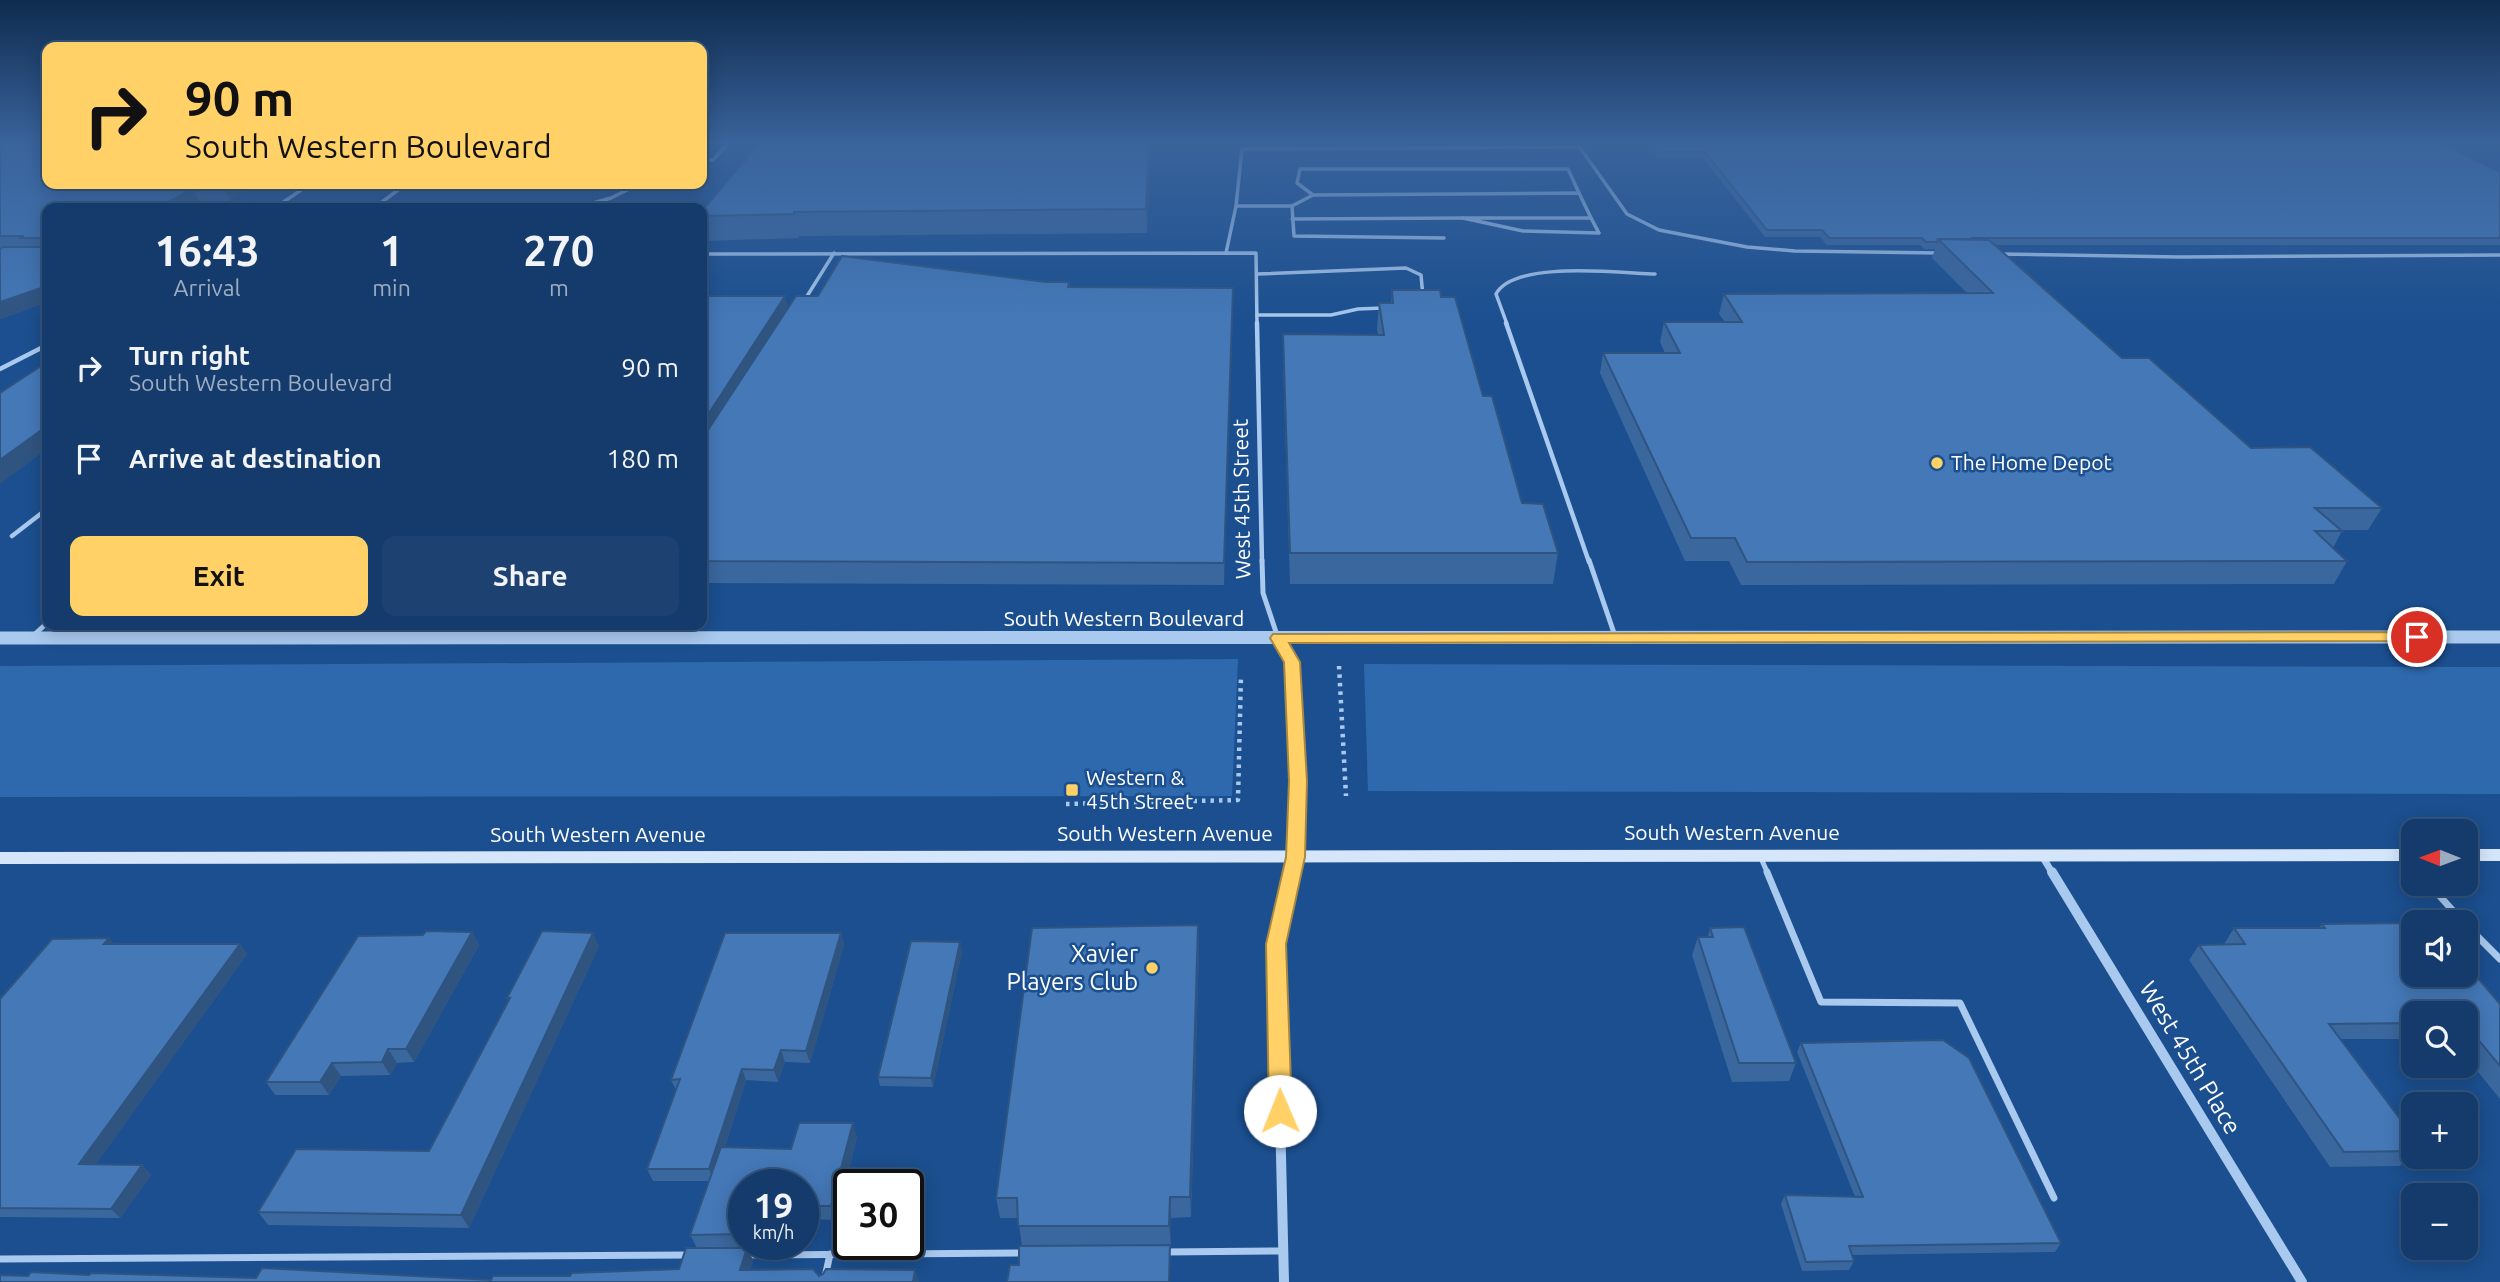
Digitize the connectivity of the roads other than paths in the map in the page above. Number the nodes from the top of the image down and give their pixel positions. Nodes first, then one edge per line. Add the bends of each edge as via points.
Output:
1 (1236, 202) edge
2 (1300, 202) edge
3 (1583, 202) edge
4 (1618, 202) edge
5 (1236, 205) junction
6 (1292, 206) junction
7 (1461, 218) junction
8 (1591, 218) junction
9 (1292, 219) junction
10 (1444, 238) dead end
11 (834, 253) junction
12 (1226, 253) junction
13 (1946, 253) edge
14 (707, 254) edge
15 (1988, 254) edge
16 (2500, 255) edge
17 (1257, 274) junction
18 (1655, 274) dead end
19 (1423, 300) edge
20 (803, 302) edge
21 (1392, 307) edge
22 (1257, 315) junction
23 (42, 348) edge
24 (0, 369) edge
25 (42, 513) edge
26 (12, 536) dead end
27 (42, 628) edge
28 (597, 630) edge
29 (2500, 637) edge
30 (0, 638) edge
31 (30, 638) junction
32 (591, 638) junction
33 (1278, 638) junction
34 (1616, 638) junction
35 (2478, 855) edge
36 (2500, 855) edge
37 (1760, 856) junction
38 (2042, 856) junction
39 (1295, 857) junction
40 (0, 859) edge
41 (2401, 859) edge
42 (2439, 896) edge
43 (2451, 910) edge
44 (2478, 939) edge
45 (2500, 959) edge
46 (2054, 1198) dead end
47 (1284, 1251) junction
48 (1157, 1252) edge
49 (1035, 1253) edge
50 (819, 1254) edge
51 (830, 1254) junction
52 (706, 1255) edge
53 (0, 1259) edge
54 (824, 1282) edge
55 (1284, 1282) edge
56 (2302, 1282) edge

1 - 5 lane
2 - 6 lane
3 - 8 lane
4 - 13 lane via 1627,215 1659,230 1771,249
5 - 6 lane
5 - 12 lane
6 - 9 lane
7 - 8 lane
7 - 8 lane via 1523,231 1598,233
7 - 9 lane
9 - 10 lane via 1294,236
11 - 12 lane
11 - 14 lane
11 - 20 lane
12 - 17 lane, West 45th Street via 1256,253
15 - 16 lane
17 - 19 lane via 1406,268 1421,275
17 - 22 lane, West 45th Street
18 - 34 lane via 1530,275 1507,281 1496,294
21 - 22 lane via 1331,315
22 - 33 lane, West 45th Street via 1263,593
23 - 24 lane
25 - 26 lane
27 - 31 lane
28 - 32 lane
29 - 34 street, South Western Boulevard
30 - 31 street, South Western Boulevard
31 - 32 street, South Western Boulevard
32 - 33 street, South Western Boulevard
33 - 34 street, South Western Boulevard
33 - 39 street, West 45th Street via 1292,662 1298,781
35 - 36 main road
37 - 38 main road, South Western Avenue
37 - 39 main road, South Western Avenue
37 - 46 lane via 1821,1003 1960,1003
38 - 41 main road, South Western Avenue
38 - 56 street, West 45th Place
39 - 40 main road, South Western Avenue
39 - 47 street, West 45th Street via 1276,944
42 - 43 lane
44 - 45 lane
47 - 48 lane
47 - 55 street, West 45th Street
49 - 51 lane
50 - 51 lane
51 - 54 lane
52 - 53 lane

